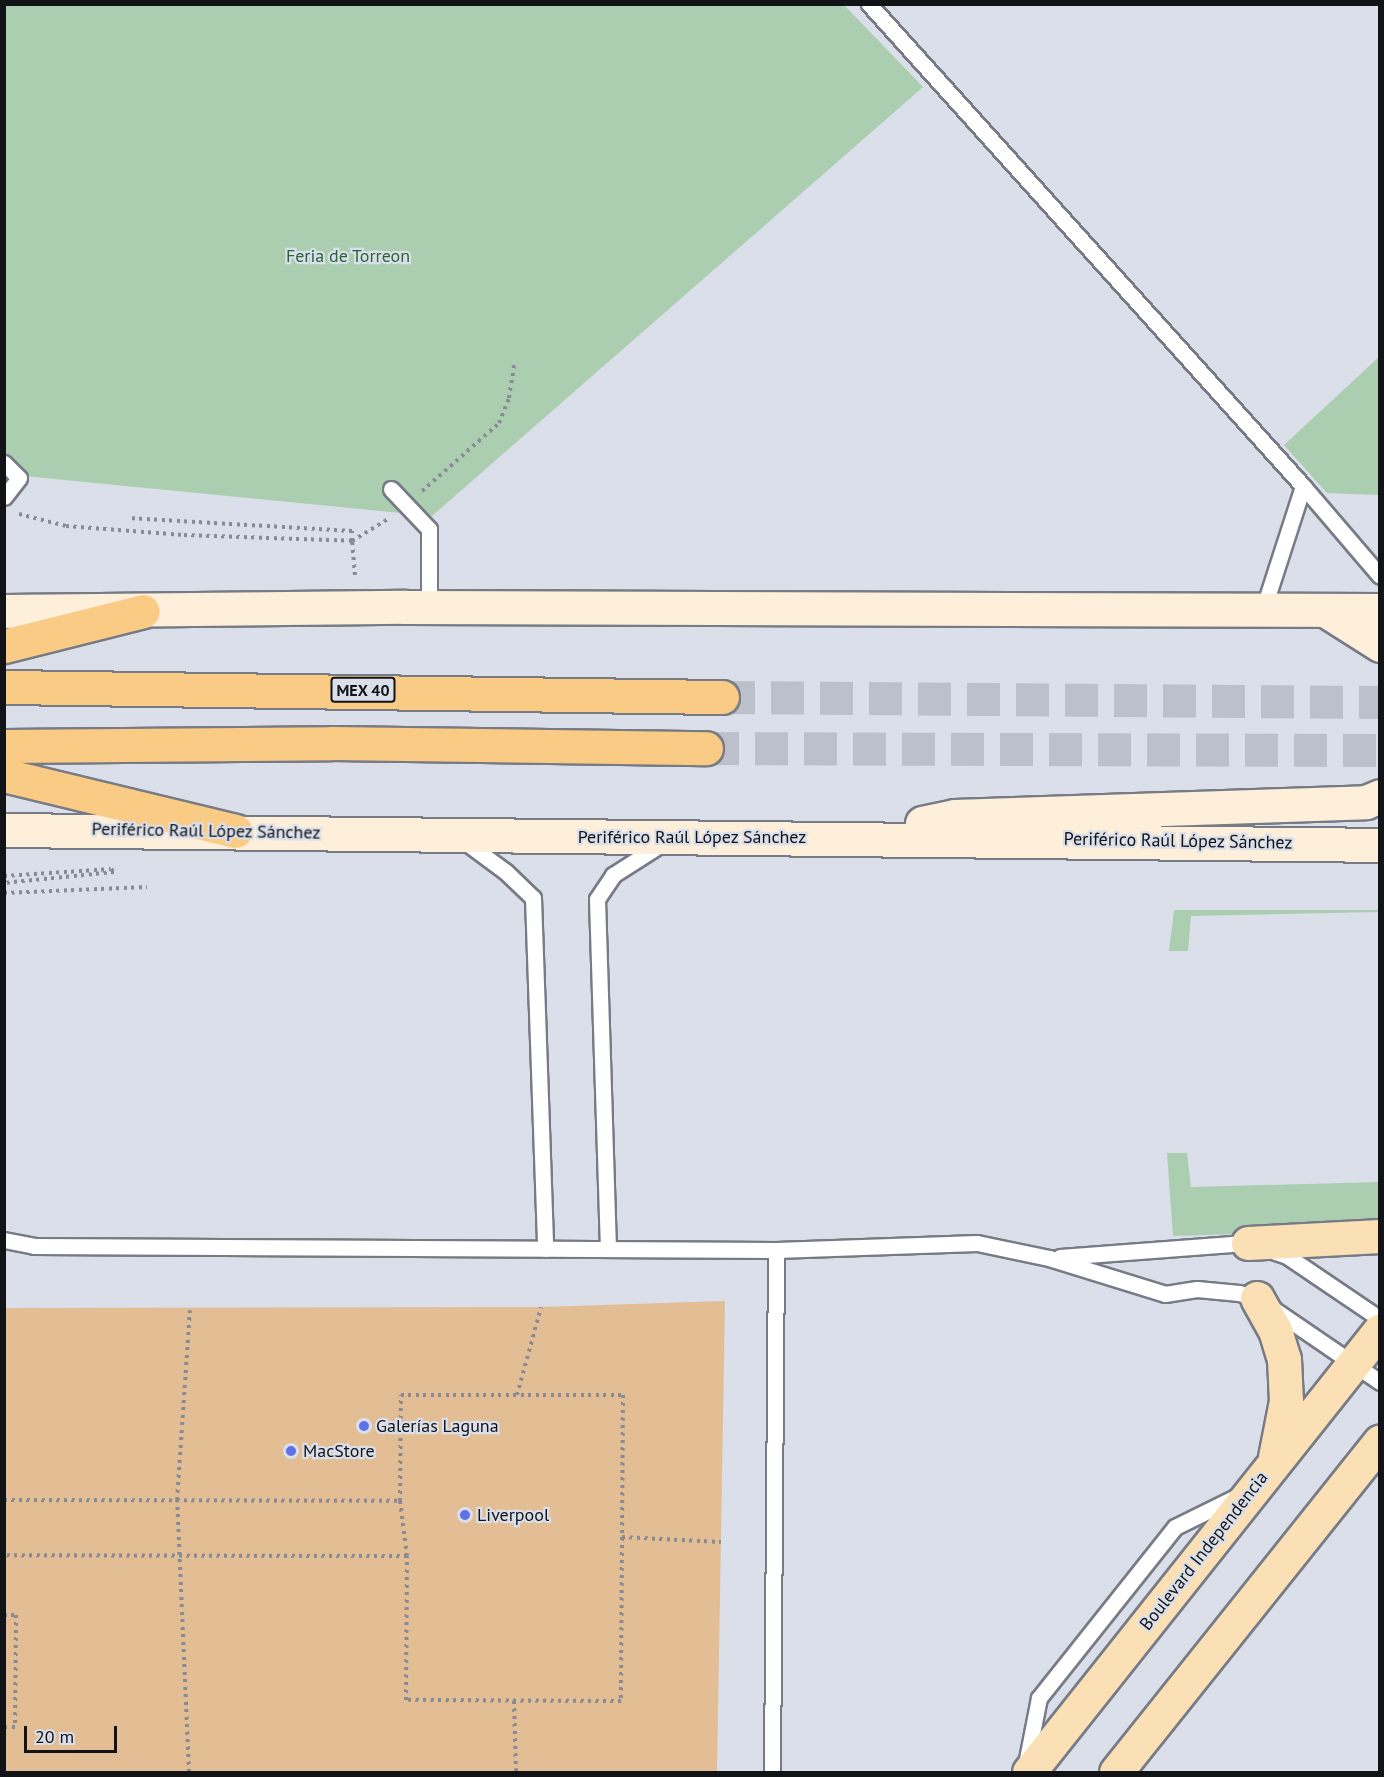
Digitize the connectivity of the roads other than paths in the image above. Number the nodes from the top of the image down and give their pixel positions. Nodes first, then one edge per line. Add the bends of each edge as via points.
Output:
1 (869, 4) edge
2 (4, 463) edge
3 (1303, 486) junction
4 (391, 489) dead end
5 (8, 502) edge
6 (1380, 576) edge
7 (429, 607) junction
8 (1263, 610) junction
9 (1325, 610) junction
10 (1380, 610) edge
11 (4, 611) edge
12 (142, 611) junction
13 (1380, 645) edge
14 (4, 646) edge
15 (4, 687) edge
16 (722, 697) tunnel mouth
17 (4, 746) edge
18 (706, 748) tunnel mouth
19 (4, 774) edge
20 (1380, 796) edge
21 (4, 830) edge
22 (235, 831) junction
23 (459, 837) junction
24 (684, 837) junction
25 (858, 838) junction
26 (1380, 845) edge
27 (1380, 1236) edge
28 (4, 1240) edge
29 (1248, 1243) junction
30 (545, 1249) junction
31 (608, 1249) junction
32 (776, 1250) junction
33 (1049, 1258) junction
34 (1257, 1298) junction
35 (1380, 1319) edge
36 (1380, 1330) edge
37 (1353, 1363) junction
38 (1380, 1382) edge
39 (1380, 1441) edge
40 (1275, 1462) junction
41 (1254, 1488) junction
42 (772, 1773) edge
43 (1024, 1773) edge
44 (1029, 1773) edge
45 (1116, 1773) edge

1 - 3 lane
2 - 5 lane via 19,478
3 - 6 lane
3 - 8 lane
4 - 7 lane via 429,529
7 - 8 main road
7 - 12 main road
8 - 9 main road
9 - 10 main road
9 - 13 main road
11 - 12 main road
12 - 14 highway
15 - 16 highway, MEX 40
17 - 18 highway via 332,743
19 - 22 highway
20 - 25 main road via 1366,802 954,816
21 - 22 main road, Periférico Raúl López Sánchez
22 - 23 main road, Periférico Raúl López Sánchez
23 - 24 main road, Periférico Raúl López Sánchez
23 - 30 lane via 507,872 533,898
24 - 25 main road, Periférico Raúl López Sánchez
24 - 31 lane via 641,854 613,875 597,899
25 - 26 main road, Periférico Raúl López Sánchez
27 - 29 main road
28 - 30 lane via 34,1246
29 - 33 lane
29 - 35 lane via 1287,1256
30 - 31 lane
31 - 32 lane
32 - 33 lane via 977,1243
32 - 42 lane
33 - 34 lane via 1165,1294 1218,1290
34 - 37 lane
34 - 40 main road via 1275,1330 1284,1359 1286,1401
36 - 37 main road, Boulevard Independencia
37 - 38 lane
37 - 40 main road, Boulevard Independencia
39 - 45 main road
40 - 41 main road, Boulevard Independencia
41 - 43 lane via 1175,1527 1039,1698
41 - 44 main road, Boulevard Independencia

